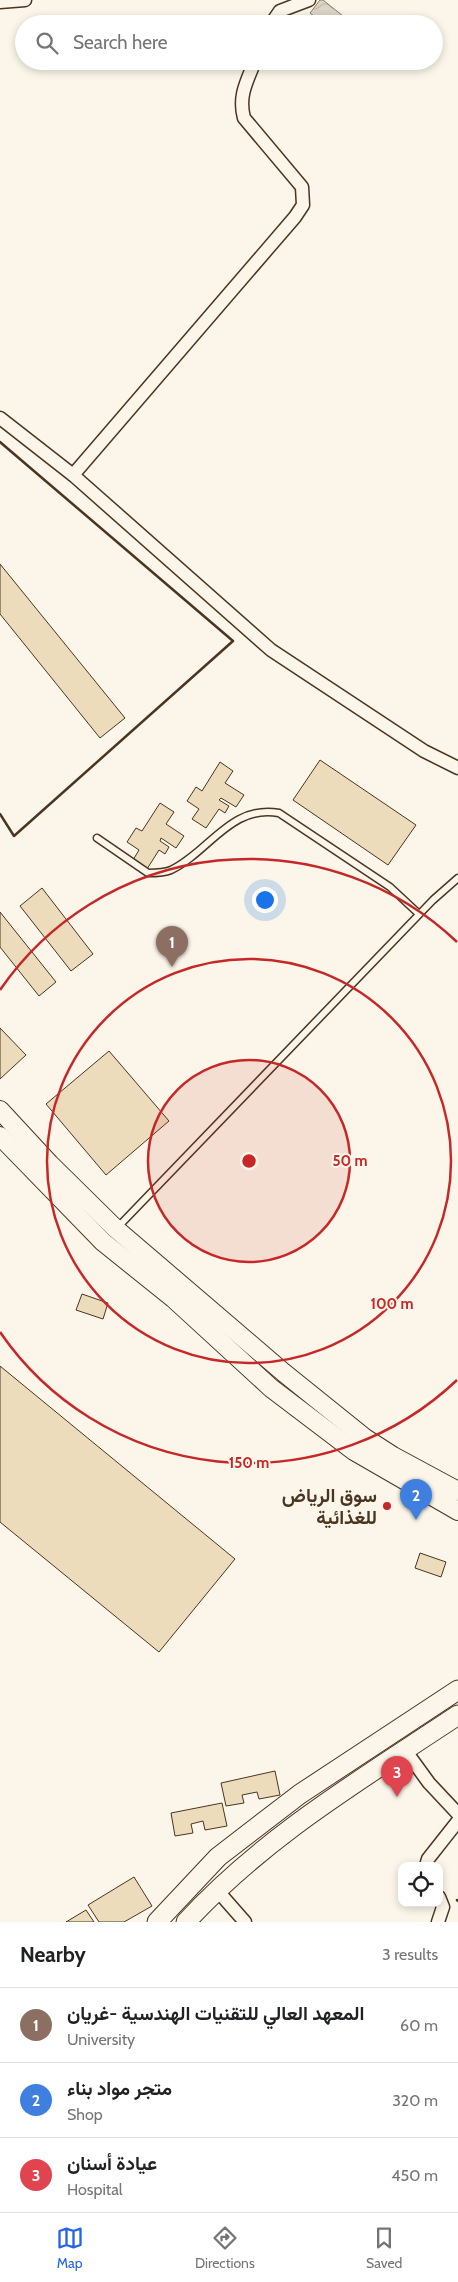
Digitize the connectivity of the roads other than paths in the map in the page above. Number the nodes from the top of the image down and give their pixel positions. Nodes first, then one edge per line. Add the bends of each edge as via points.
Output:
1 (25, 0) edge
2 (309, 0) edge
3 (0, 2) edge
4 (277, 15) edge
5 (251, 70) edge
6 (0, 418) edge
7 (73, 475) junction
8 (458, 768) edge
9 (97, 838) dead end
10 (458, 878) edge
11 (419, 914) junction
12 (0, 1110) edge
13 (0, 1136) edge
14 (116, 1229) junction
15 (103, 1242) junction
16 (179, 1294) junction
17 (360, 1445) junction
18 (458, 1491) edge
19 (458, 1511) edge
20 (458, 1690) edge
21 (458, 1715) edge
22 (405, 1750) junction
23 (458, 1814) edge
24 (458, 1820) edge
25 (427, 1862) edge
26 (216, 1890) junction
27 (443, 1907) edge
28 (157, 1922) edge
29 (186, 1922) edge
30 (245, 1922) edge
31 (438, 1922) edge

1 - 3 street
2 - 4 street via 280,10
5 - 7 street via 240,104 244,118 302,187 303,205
6 - 7 street
7 - 8 street via 271,650 424,751
9 - 11 lane via 148,873 158,873 169,871 183,862 243,816 257,811 279,813 390,887
10 - 11 lane
11 - 14 lane
12 - 14 main road
13 - 15 main road
14 - 15 lane
14 - 16 main road
15 - 16 main road
16 - 17 main road
17 - 18 main road
17 - 19 main road
20 - 28 main road via 300,1794 255,1828 218,1857
21 - 22 main road
22 - 23 street via 429,1783
22 - 26 main road via 314,1810 250,1859
24 - 25 street
26 - 29 main road
26 - 30 street
27 - 31 street

